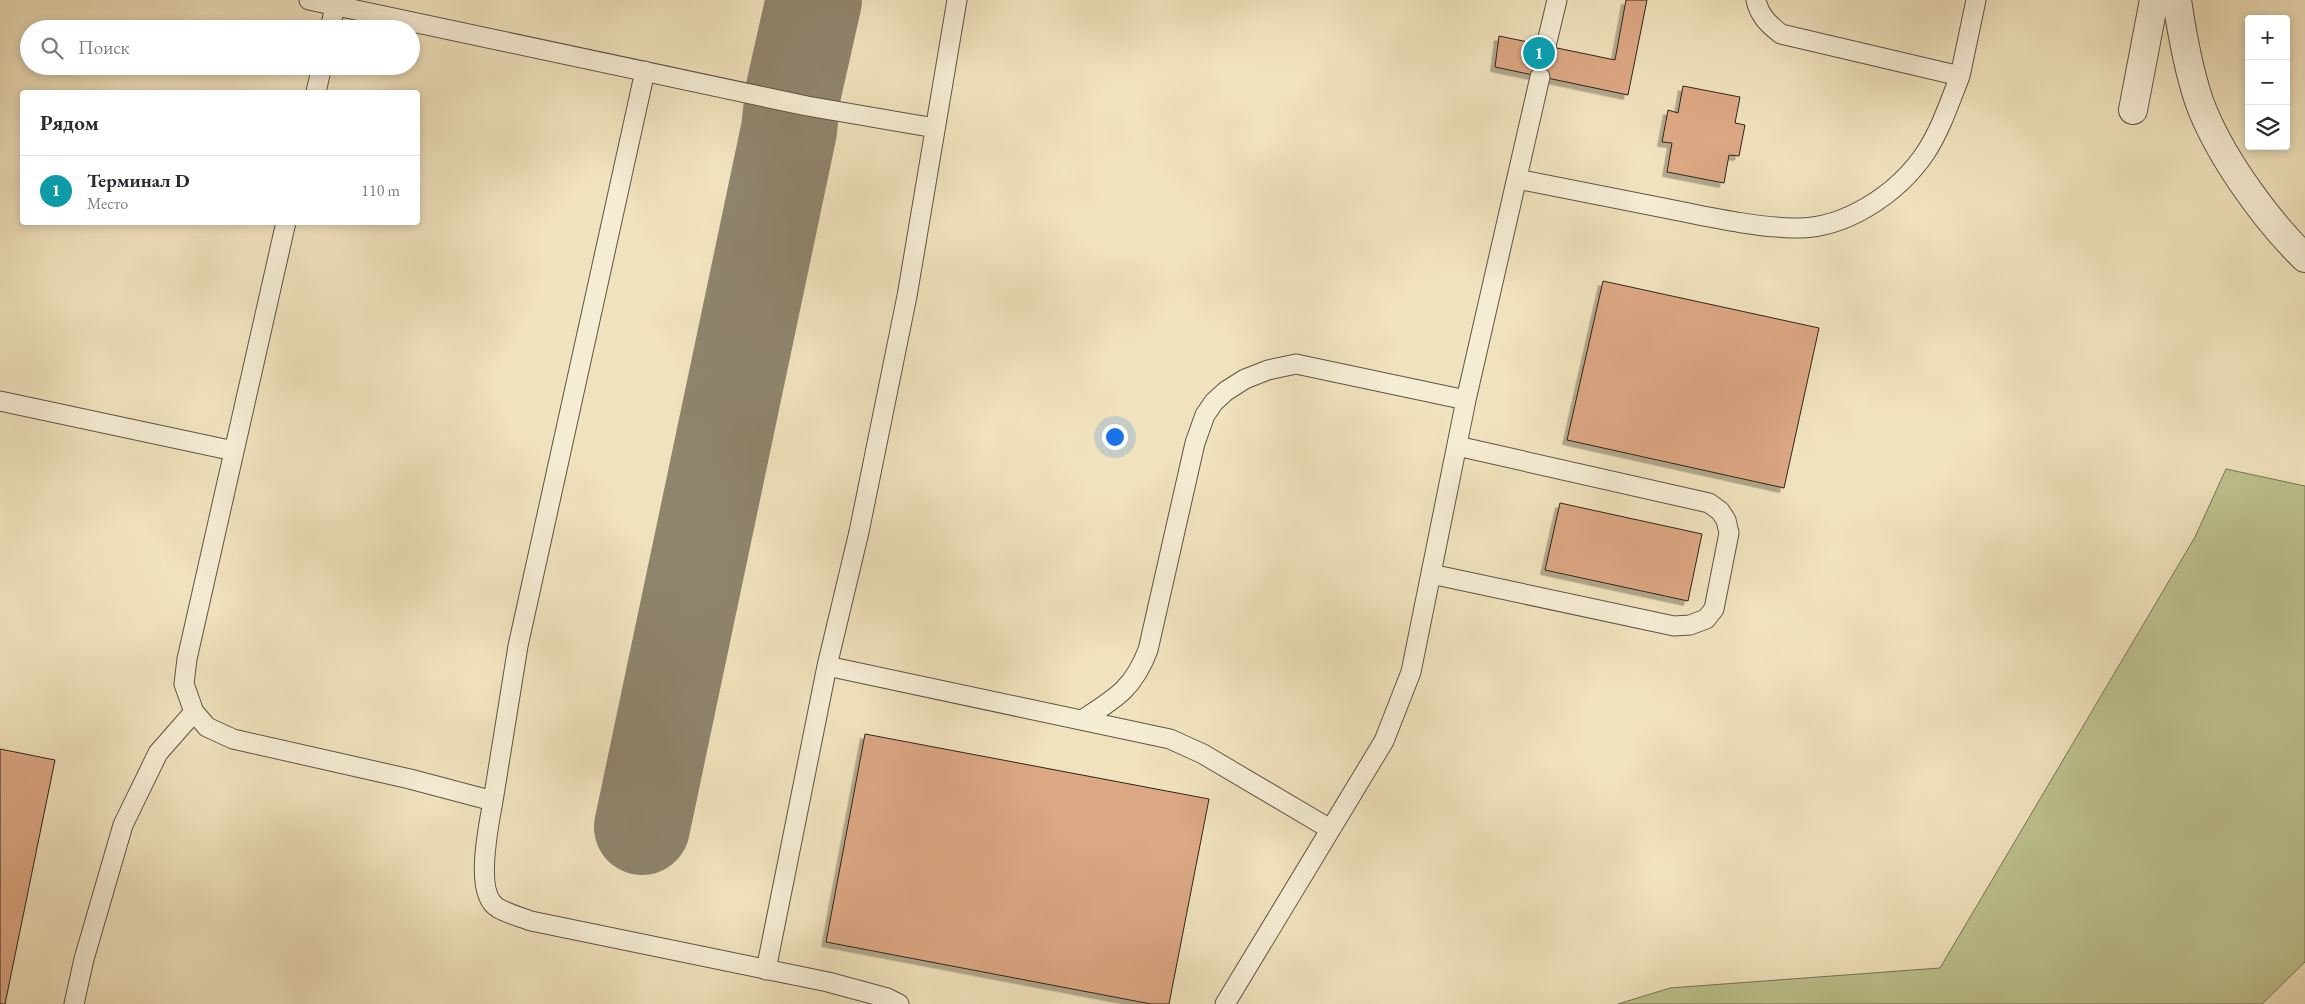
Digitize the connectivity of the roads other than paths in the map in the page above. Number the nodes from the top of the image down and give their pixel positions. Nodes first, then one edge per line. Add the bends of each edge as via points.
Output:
1 (309, 0) edge
2 (957, 0) edge
3 (1556, 0) edge
4 (1756, 0) edge
5 (1976, 0) edge
6 (2154, 0) edge
7 (2177, 0) edge
8 (335, 6) junction
9 (332, 20) edge
10 (402, 20) edge
11 (420, 24) edge
12 (1546, 46) dead end
13 (645, 71) junction
14 (320, 75) edge
15 (1960, 76) junction
16 (1540, 77) dead end
17 (316, 90) edge
18 (2133, 110) dead end
19 (935, 128) junction
20 (1516, 179) junction
21 (285, 225) edge
22 (2305, 258) edge
23 (1466, 400) junction
24 (0, 401) edge
25 (1457, 446) junction
26 (234, 451) junction
27 (1431, 574) junction
28 (827, 666) junction
29 (194, 712) junction
30 (1082, 720) junction
31 (493, 801) junction
32 (1330, 829) junction
33 (766, 970) junction
34 (74, 1004) edge
35 (899, 1004) edge
36 (1225, 1004) edge

1 - 8 lane
2 - 19 lane
3 - 12 lane
4 - 15 lane via 1768,24 1781,34
5 - 15 lane
6 - 18 street
7 - 22 street via 2184,47 2200,102 2253,197
8 - 9 lane
8 - 10 lane
11 - 13 lane
13 - 19 lane via 807,106
13 - 31 lane via 518,646
14 - 17 lane
15 - 20 lane via 1925,152 1900,182 1868,207 1829,224 1793,228 1713,218
16 - 20 lane
19 - 28 lane via 907,296 859,532
20 - 23 lane
21 - 26 lane
23 - 25 lane
23 - 30 lane via 1296,364 1268,370 1226,391 1205,415 1195,443 1148,650 1140,672 1127,688
24 - 26 lane
25 - 27 lane
25 - 27 lane via 1708,503 1720,511 1729,533 1714,609 1706,619 1674,626
26 - 29 lane via 187,659 184,684
27 - 32 lane via 1411,672 1387,732
28 - 30 lane
28 - 33 lane
29 - 31 lane via 207,727 233,739
29 - 34 lane via 158,753 123,825
30 - 32 lane via 1170,739 1203,754
31 - 33 lane via 484,874 488,896 497,908 531,920
32 - 36 lane
33 - 35 lane via 828,982

